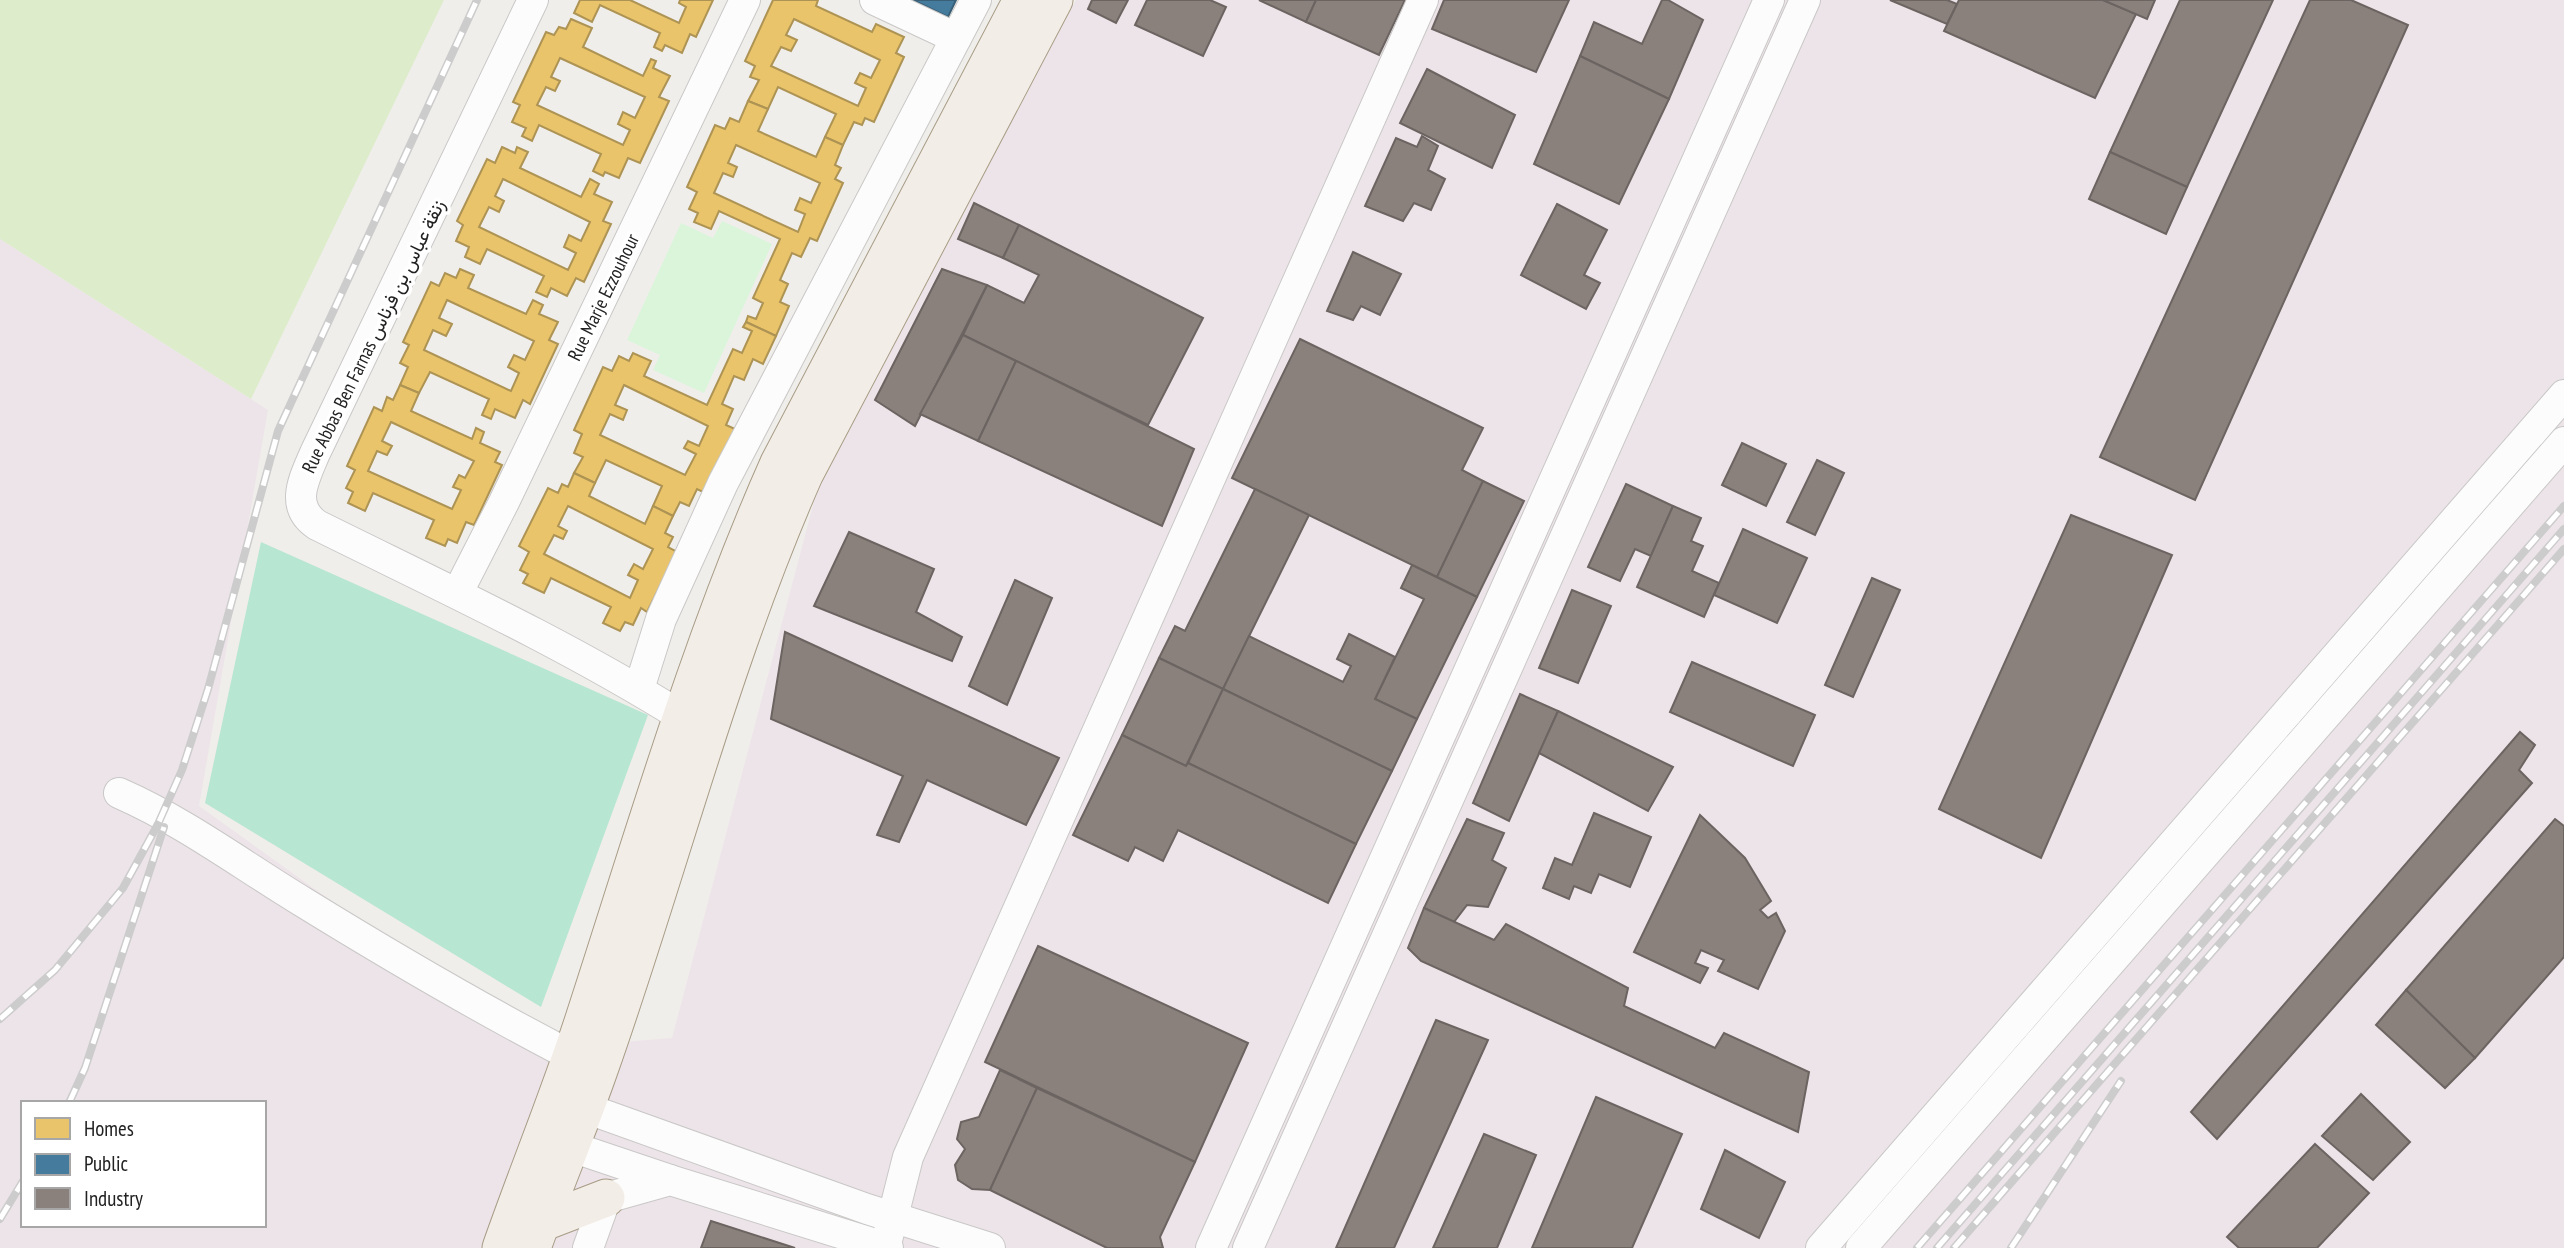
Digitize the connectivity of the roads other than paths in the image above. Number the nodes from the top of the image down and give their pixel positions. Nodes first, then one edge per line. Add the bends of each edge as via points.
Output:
1 (533, 0) edge
2 (745, 0) edge
3 (875, 0) edge
4 (975, 0) edge
5 (1022, 0) edge
6 (1054, 0) edge
7 (1423, 0) edge
8 (1769, 0) edge
9 (1805, 0) edge
10 (956, 38) junction
11 (2564, 395) edge
12 (2564, 442) edge
13 (458, 592) junction
14 (639, 690) junction
15 (1460, 691) junction
16 (1490, 705) junction
17 (681, 716) junction
18 (119, 793) dead end
19 (585, 1063) junction
20 (570, 1102) junction
21 (555, 1142) junction
22 (670, 1180) junction
23 (606, 1198) junction
24 (896, 1231) edge
25 (536, 1235) edge
26 (501, 1248) edge
27 (588, 1248) edge
28 (989, 1248) edge
29 (1211, 1248) edge
30 (1248, 1248) edge
31 (1821, 1248) edge
32 (1861, 1248) edge

1 - 13 street, Rue Abbas Ben Farnas زنقة عباس بن فرناس via 300,491 302,509 317,526
2 - 13 street, Rue Marje Ezzouhour
3 - 10 street
4 - 10 street
5 - 17 main road via 779,463 722,597
6 - 19 main road via 804,475 773,545
7 - 24 street via 919,1132
8 - 15 street
9 - 16 street
10 - 14 street via 723,483 666,608
11 - 31 street
12 - 32 street
13 - 14 street, Rue Abbas Ben Farnas زنقة عباس بن فرناس
14 - 17 street, Rue Abbas Ben Farnas زنقة عباس بن فرناس
15 - 16 street
15 - 29 street
16 - 30 street
17 - 19 main road
18 - 19 street via 163,812 432,979
19 - 20 main road
20 - 21 main road
20 - 24 street
21 - 22 street
21 - 25 main road
21 - 26 main road
22 - 23 street
22 - 24 street
23 - 25 main road
23 - 27 street
24 - 28 street

